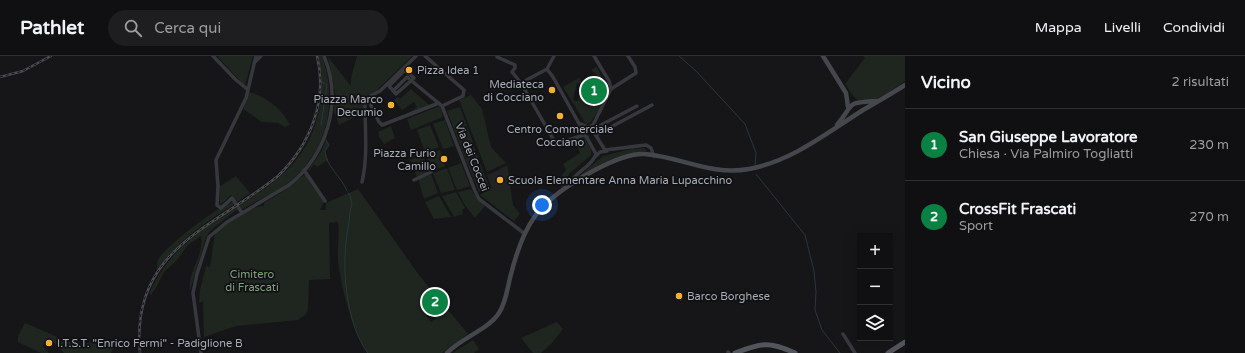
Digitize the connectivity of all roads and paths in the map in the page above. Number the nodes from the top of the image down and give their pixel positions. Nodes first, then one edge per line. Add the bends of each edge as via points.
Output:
1 (213, 56) edge
2 (256, 56) edge
3 (261, 56) edge
4 (324, 56) edge
5 (416, 56) edge
6 (424, 56) edge
7 (554, 56) edge
8 (594, 56) edge
9 (628, 56) edge
10 (823, 56) edge
11 (497, 57) dead end
12 (254, 63) junction
13 (547, 69) junction
14 (412, 80) junction
15 (521, 84) junction
16 (905, 85) edge
17 (394, 89) dead end
18 (611, 89) junction
19 (248, 90) junction
20 (846, 94) junction
21 (368, 99) junction
22 (881, 100) junction
23 (866, 101) junction
24 (856, 102) junction
25 (438, 104) junction
26 (652, 105) dead end
27 (637, 106) dead end
28 (848, 108) junction
29 (866, 108) junction
30 (844, 114) junction
31 (850, 119) junction
32 (580, 124) junction
33 (593, 127) junction
34 (835, 129) junction
35 (598, 134) junction
36 (588, 138) junction
37 (608, 151) junction
38 (596, 156) junction
39 (654, 156) junction
40 (304, 170) junction
41 (432, 172) dead end
42 (414, 180) dead end
43 (362, 182) dead end
44 (568, 186) junction
45 (325, 201) dead end
46 (241, 211) junction
47 (525, 234) junction
48 (842, 334) dead end
49 (905, 342) edge
50 (201, 353) edge
51 (447, 353) edge
52 (735, 353) edge
53 (795, 353) edge
54 (855, 353) edge
55 (888, 353) edge

1 - 19 street
2 - 12 street
3 - 12 street
4 - 40 street via 332,88 331,115 322,145
5 - 21 street via 380,91
6 - 25 street via 464,90 458,99
7 - 13 street
8 - 18 street
9 - 18 street via 636,74
10 - 20 street
11 - 15 street via 515,65 512,72
12 - 19 street
13 - 15 street
13 - 32 street
14 - 14 street via 414,78 405,70 389,86 396,94
14 - 17 street via 407,77
14 - 25 street
15 - 36 street via 557,145 584,135
16 - 22 street
18 - 33 street
19 - 46 street via 242,108 216,160 217,205 221,208 230,199 235,201
20 - 24 street
20 - 28 street
21 - 25 street via 380,123 385,125 393,124
21 - 43 street via 365,105 365,169
22 - 23 street
22 - 29 street
23 - 24 street
23 - 29 street
24 - 28 street
25 - 47 street, Via dei Coccei via 445,112 472,186 480,199
26 - 35 street
27 - 35 street via 601,125
28 - 30 street
29 - 31 street
30 - 31 street
30 - 34 street
31 - 34 street
32 - 33 street
32 - 36 street
33 - 35 street
34 - 39 street via 786,157 746,170 712,170
35 - 37 street via 602,147
36 - 38 street
37 - 38 street via 600,152
37 - 39 street via 646,145 653,149
38 - 44 street
39 - 44 street via 636,154 622,158
40 - 45 street
40 - 46 street via 289,185
41 - 42 street
44 - 47 street via 544,206
46 - 50 street via 215,230 206,244 193,293
47 - 51 street via 515,260 506,299 499,313 491,322
48 - 54 street
49 - 55 main road
52 - 53 main road via 766,344 778,345

